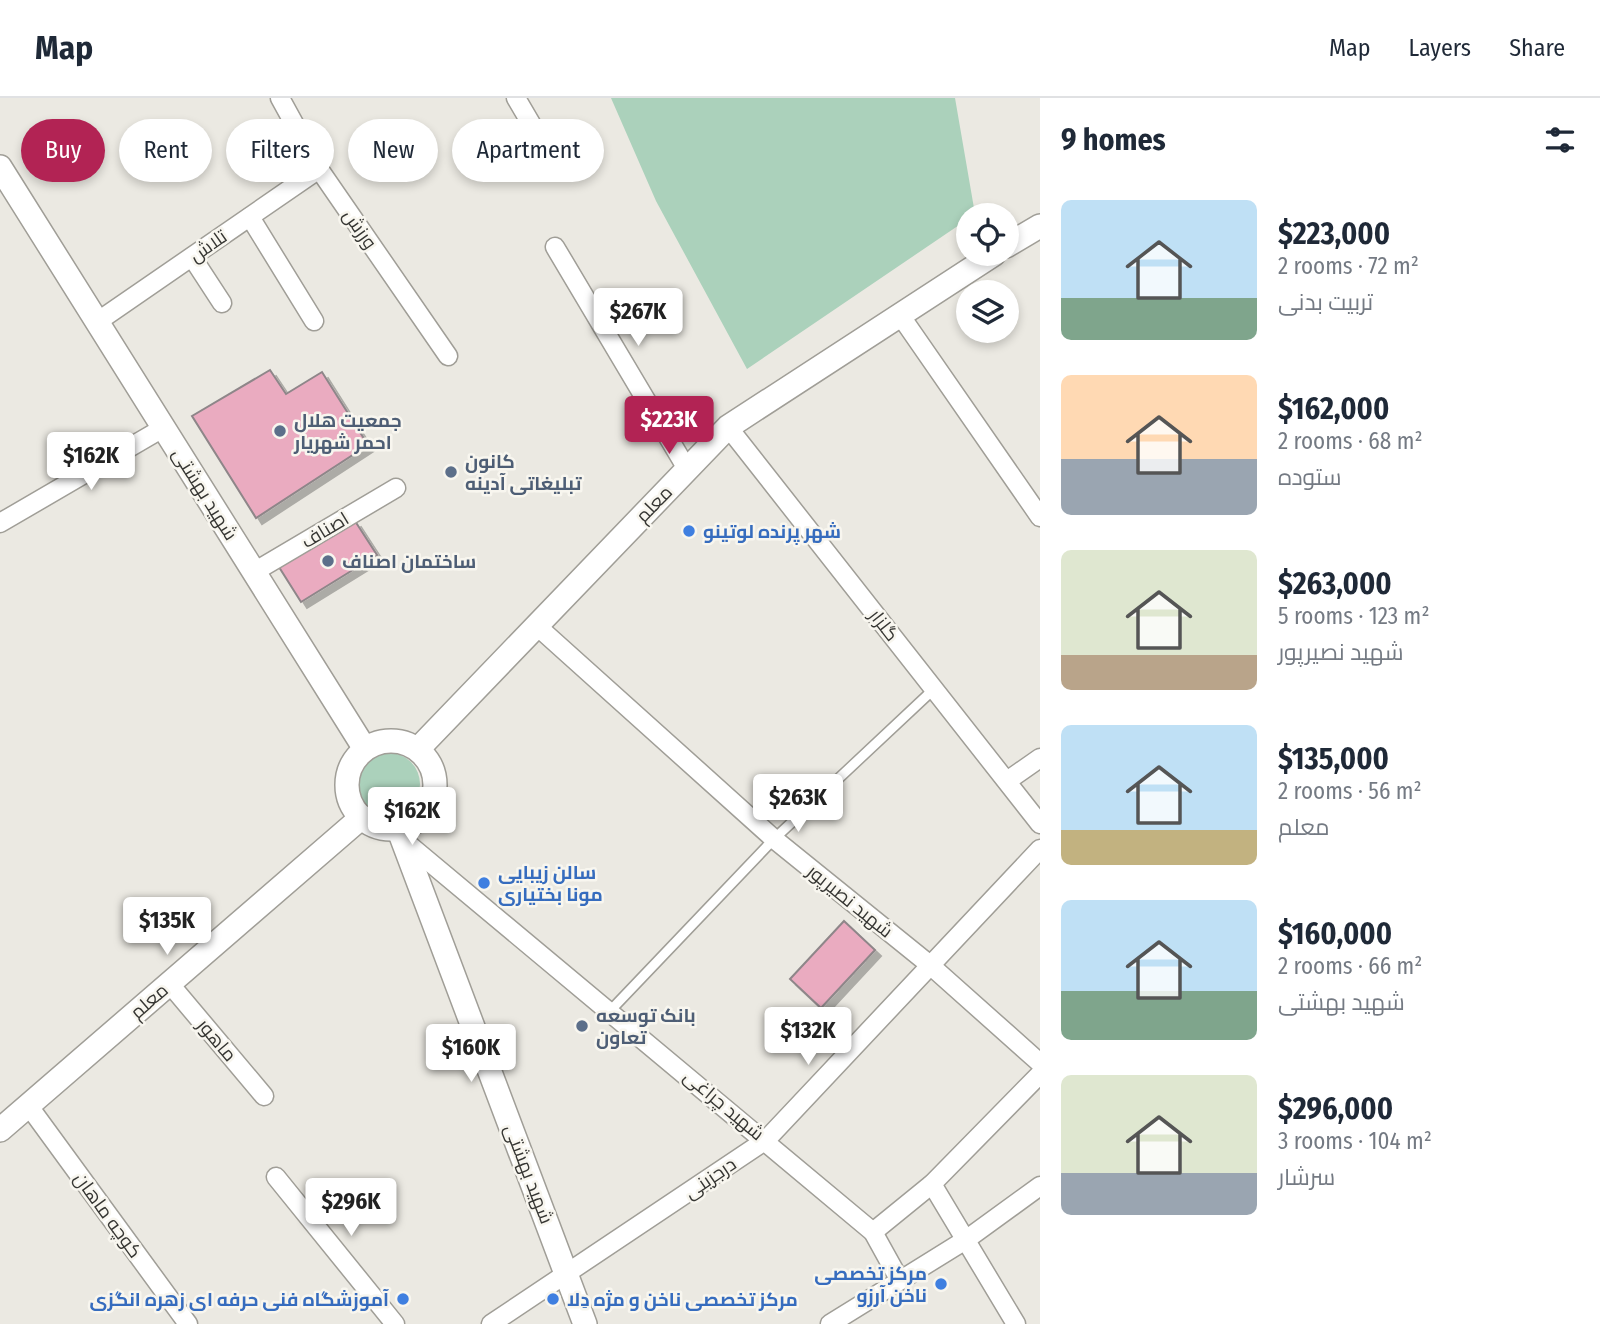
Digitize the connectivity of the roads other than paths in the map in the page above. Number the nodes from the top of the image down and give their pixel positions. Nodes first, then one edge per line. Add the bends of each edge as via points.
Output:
1 (280, 98) edge
2 (516, 98) edge
3 (291, 119) edge
4 (528, 119) edge
5 (0, 167) edge
6 (300, 182) edge
7 (327, 182) edge
8 (250, 217) junction
9 (1040, 226) edge
10 (1019, 238) edge
11 (555, 247) dead end
12 (192, 257) junction
13 (975, 266) edge
14 (222, 303) dead end
15 (900, 314) junction
16 (314, 321) dead end
17 (97, 322) junction
18 (448, 356) dead end
19 (728, 427) junction
20 (163, 428) junction
21 (687, 469) junction
22 (396, 488) dead end
23 (1040, 517) edge
24 (0, 523) edge
25 (254, 572) junction
26 (537, 626) junction
27 (934, 689) junction
28 (365, 749) junction
29 (418, 749) junction
30 (1040, 758) edge
31 (1006, 781) junction
32 (362, 817) junction
33 (1040, 824) edge
34 (400, 834) junction
35 (774, 839) junction
36 (1040, 849) edge
37 (930, 965) junction
38 (170, 983) junction
39 (610, 1011) junction
40 (1040, 1063) edge
41 (1040, 1074) edge
42 (264, 1096) dead end
43 (28, 1105) junction
44 (0, 1130) edge
45 (766, 1140) junction
46 (276, 1177) dead end
47 (932, 1184) junction
48 (1040, 1186) edge
49 (873, 1231) junction
50 (967, 1238) junction
51 (566, 1274) junction
52 (899, 1279) junction
53 (188, 1324) edge
54 (395, 1324) edge
55 (491, 1324) edge
56 (585, 1324) edge
57 (830, 1324) edge
58 (1016, 1324) edge

1 - 3 street, ورزش
2 - 4 street
5 - 17 street, شهید بهشتی
6 - 8 street, تلاش
7 - 18 street, ورزش
8 - 12 street, تلاش
8 - 16 street
9 - 10 street
11 - 21 street
12 - 14 street
12 - 17 street, تلاش
13 - 15 street, معلم
15 - 19 street, معلم
15 - 23 street
17 - 20 street, شهید بهشتی
19 - 21 street, معلم
19 - 27 street, گلزار
20 - 24 street
20 - 25 street, شهید بهشتی
21 - 26 street, معلم
22 - 25 street, اصناف
25 - 28 street, شهید بهشتی
26 - 29 street, معلم
26 - 35 street, شهید نصیرپور
27 - 31 street, گلزار
27 - 35 lane
28 - 29 street via 391,741
28 - 32 street via 347,783
29 - 34 street via 428,760 435,788 423,815
30 - 31 street
31 - 33 street, گلزار
32 - 34 street
32 - 38 street, معلم
34 - 39 street, شهید چراغی
34 - 51 street, شهید بهشتی
35 - 37 street, شهید نصیرپور
35 - 39 lane
36 - 37 street, درجزینی
37 - 40 street, شهید نصیرپور
37 - 45 street, درجزینی
38 - 42 street, ماهور
38 - 43 street, معلم
39 - 45 street, شهید چراغی
41 - 47 street
43 - 44 street, معلم
43 - 53 street, کوچه ماهان
45 - 49 street, شهید چراغی
45 - 51 street, درجزینی
46 - 54 street
47 - 49 street
47 - 50 street
48 - 50 street
49 - 52 street, شهید چراغی
50 - 52 street
50 - 58 street
51 - 55 street, درجزینی
51 - 56 street, شهید بهشتی
52 - 57 street

